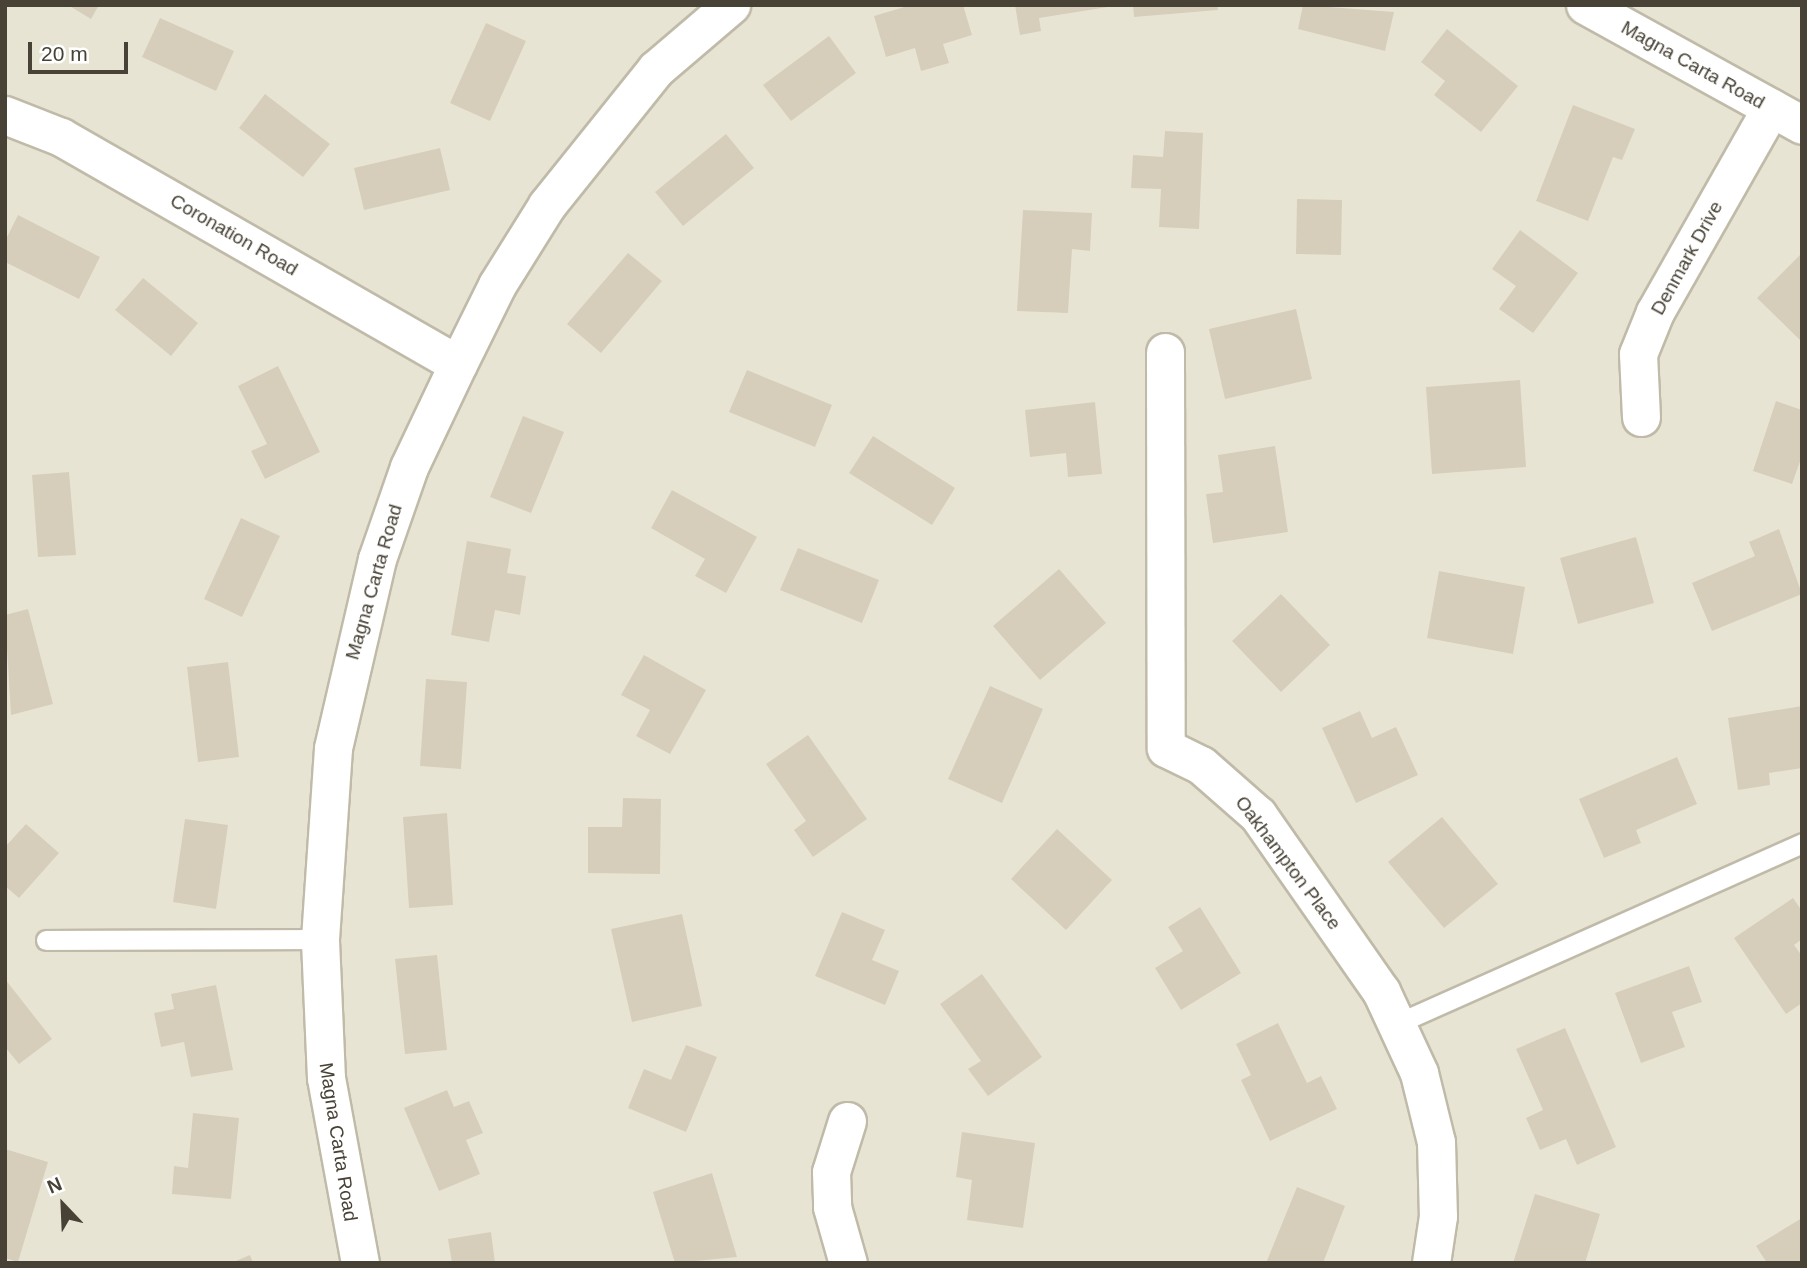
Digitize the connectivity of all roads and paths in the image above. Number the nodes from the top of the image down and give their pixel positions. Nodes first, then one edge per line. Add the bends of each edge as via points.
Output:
1 (731, 5) edge
2 (1585, 5) edge
3 (5, 115) edge
4 (1786, 117) edge
5 (1165, 352) dead end
6 (458, 364) junction
7 (1641, 416) dead end
8 (1802, 844) edge
9 (320, 939) junction
10 (46, 940) dead end
11 (1396, 1024) junction
12 (847, 1121) dead end
13 (360, 1263) edge
14 (848, 1263) edge
15 (1431, 1263) edge

1 - 6 street, Magna Carta Road via 656,69 547,205 496,285
2 - 4 street, Magna Carta Road
3 - 6 street, Coronation Road via 61,137
4 - 7 street, Denmark Drive via 1655,312 1639,354
5 - 11 street, Oakhampton Place via 1166,748 1201,765 1258,815 1381,991
6 - 9 street, Magna Carta Road via 409,467 351,653 322,844
8 - 11 lane
9 - 10 lane
9 - 13 street, Magna Carta Road via 326,1078
11 - 15 street, Oakhampton Place via 1419,1073 1436,1142 1438,1216
12 - 14 street via 831,1172 832,1207

